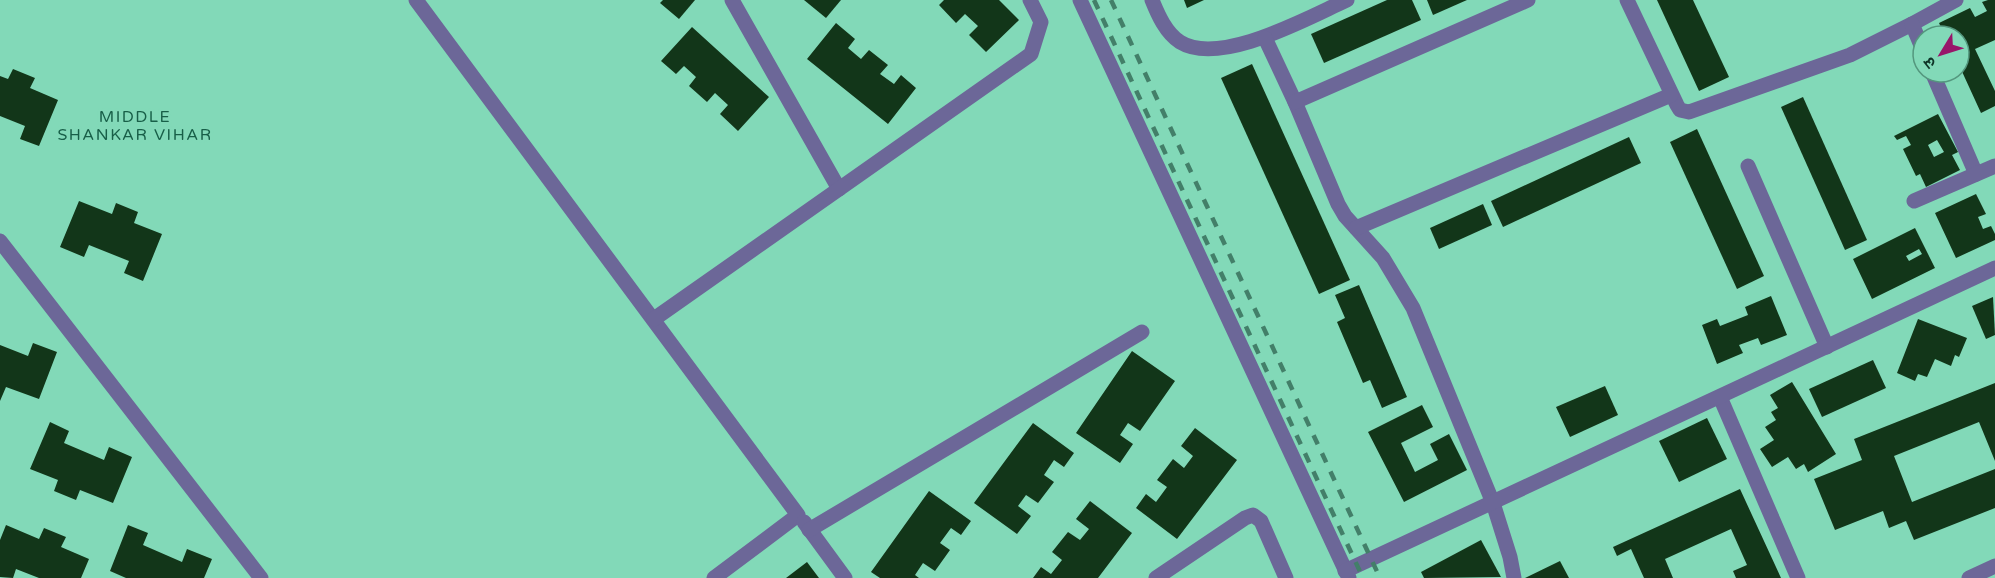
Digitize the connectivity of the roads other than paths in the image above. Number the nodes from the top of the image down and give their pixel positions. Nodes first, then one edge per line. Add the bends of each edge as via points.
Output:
1 (416, 0) edge
2 (732, 0) edge
3 (1030, 0) edge
4 (1080, 0) edge
5 (1152, 0) edge
6 (1347, 0) edge
7 (1528, 0) edge
8 (1628, 0) edge
9 (1956, 0) edge
10 (1911, 24) edge
11 (1912, 24) edge
12 (1265, 38) junction
13 (1937, 84) edge
14 (1671, 95) junction
15 (1295, 102) junction
16 (1748, 166) dead end
17 (1995, 166) edge
18 (1976, 174) junction
19 (839, 189) junction
20 (1914, 201) dead end
21 (1356, 228) junction
22 (0, 241) edge
23 (1995, 268) edge
24 (654, 319) junction
25 (1142, 332) dead end
26 (1827, 347) junction
27 (1720, 397) junction
28 (1493, 503) junction
29 (798, 515) junction
30 (809, 530) junction
31 (1995, 566) edge
32 (1347, 574) edge
33 (261, 578) edge
34 (714, 578) edge
35 (845, 578) edge
36 (1156, 578) edge
37 (1286, 578) edge
38 (1514, 578) edge
39 (1798, 578) edge
40 (1969, 578) edge

1 - 24 street
2 - 19 street
3 - 19 street via 1041,22 1030,54
4 - 32 street
5 - 12 street via 1158,15 1181,43 1204,48
6 - 12 street
7 - 15 street
8 - 14 street
9 - 11 street
10 - 14 street via 1850,55 1695,111 1680,110
12 - 15 street
13 - 18 street
14 - 21 street
15 - 21 street via 1338,204
16 - 26 street
17 - 18 street
18 - 20 street
19 - 24 street
21 - 28 street via 1383,258 1413,308
22 - 33 street
23 - 26 street
24 - 29 street
25 - 30 street
26 - 27 street
27 - 28 street
27 - 39 street
28 - 32 street
28 - 38 street
29 - 30 street
29 - 34 street
30 - 35 street
31 - 40 street
36 - 37 street via 1252,515 1262,521

